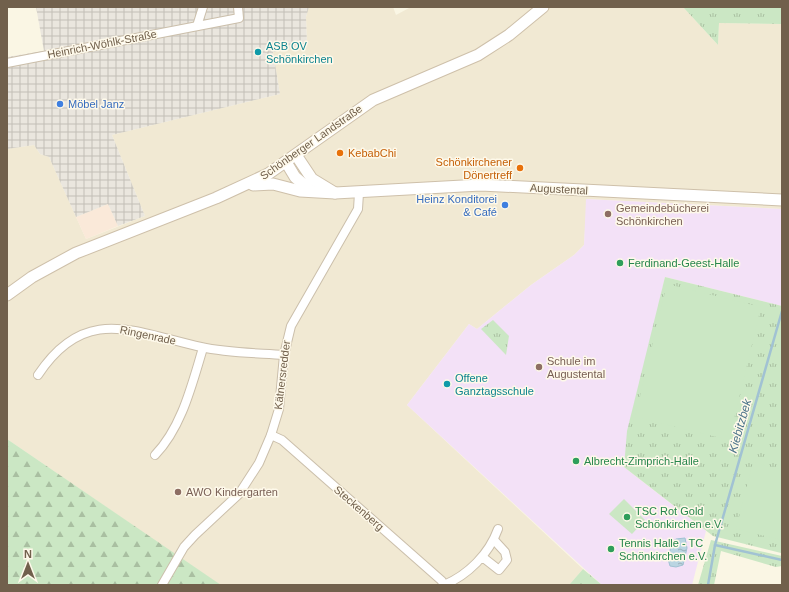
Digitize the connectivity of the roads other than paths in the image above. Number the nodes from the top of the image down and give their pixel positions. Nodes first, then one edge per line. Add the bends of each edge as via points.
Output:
1 (203, 7) edge
2 (238, 7) edge
3 (543, 7) edge
4 (197, 26) junction
5 (7, 63) edge
6 (296, 155) junction
7 (286, 162) junction
8 (248, 185) junction
9 (314, 192) junction
10 (335, 193) junction
11 (360, 193) junction
12 (782, 200) edge
13 (7, 296) edge
14 (203, 348) junction
15 (284, 355) junction
16 (38, 375) dead end
17 (271, 435) junction
18 (155, 455) dead end
19 (498, 529) dead end
20 (494, 540) junction
21 (481, 559) junction
22 (162, 585) edge
23 (444, 585) edge

1 - 4 street
2 - 4 street, Heinrich-Wöhlk-Straße via 239,18
3 - 6 street, Schönberger Landstraße via 510,35 478,55 373,100
4 - 5 street, Heinrich-Wöhlk-Straße
6 - 7 street, Schönberger Landstraße
6 - 10 street via 312,179
7 - 8 street, Schönberger Landstraße
7 - 9 street via 295,177
8 - 9 street, Augustental via 273,184
8 - 13 street, Schönberger Landstraße via 76,253 32,277
9 - 10 street, Augustental
10 - 11 street, Augustental
11 - 12 street, Augustental via 481,185
11 - 15 street, Kätnersredder via 358,209 291,326
14 - 15 street, Ringenrade
14 - 16 street, Ringenrade via 134,330 102,328 88,331 73,339 59,350
14 - 18 street via 181,413 162,448
15 - 17 street, Kätnersredder via 281,394
17 - 22 street, Kätnersredder via 259,463 239,494 184,547
17 - 23 street, Steckenberg via 282,440
19 - 20 street, Steckenberg
20 - 21 street, Steckenberg
20 - 21 street via 506,552 507,560 499,570 485,559
21 - 23 street, Steckenberg via 454,581

